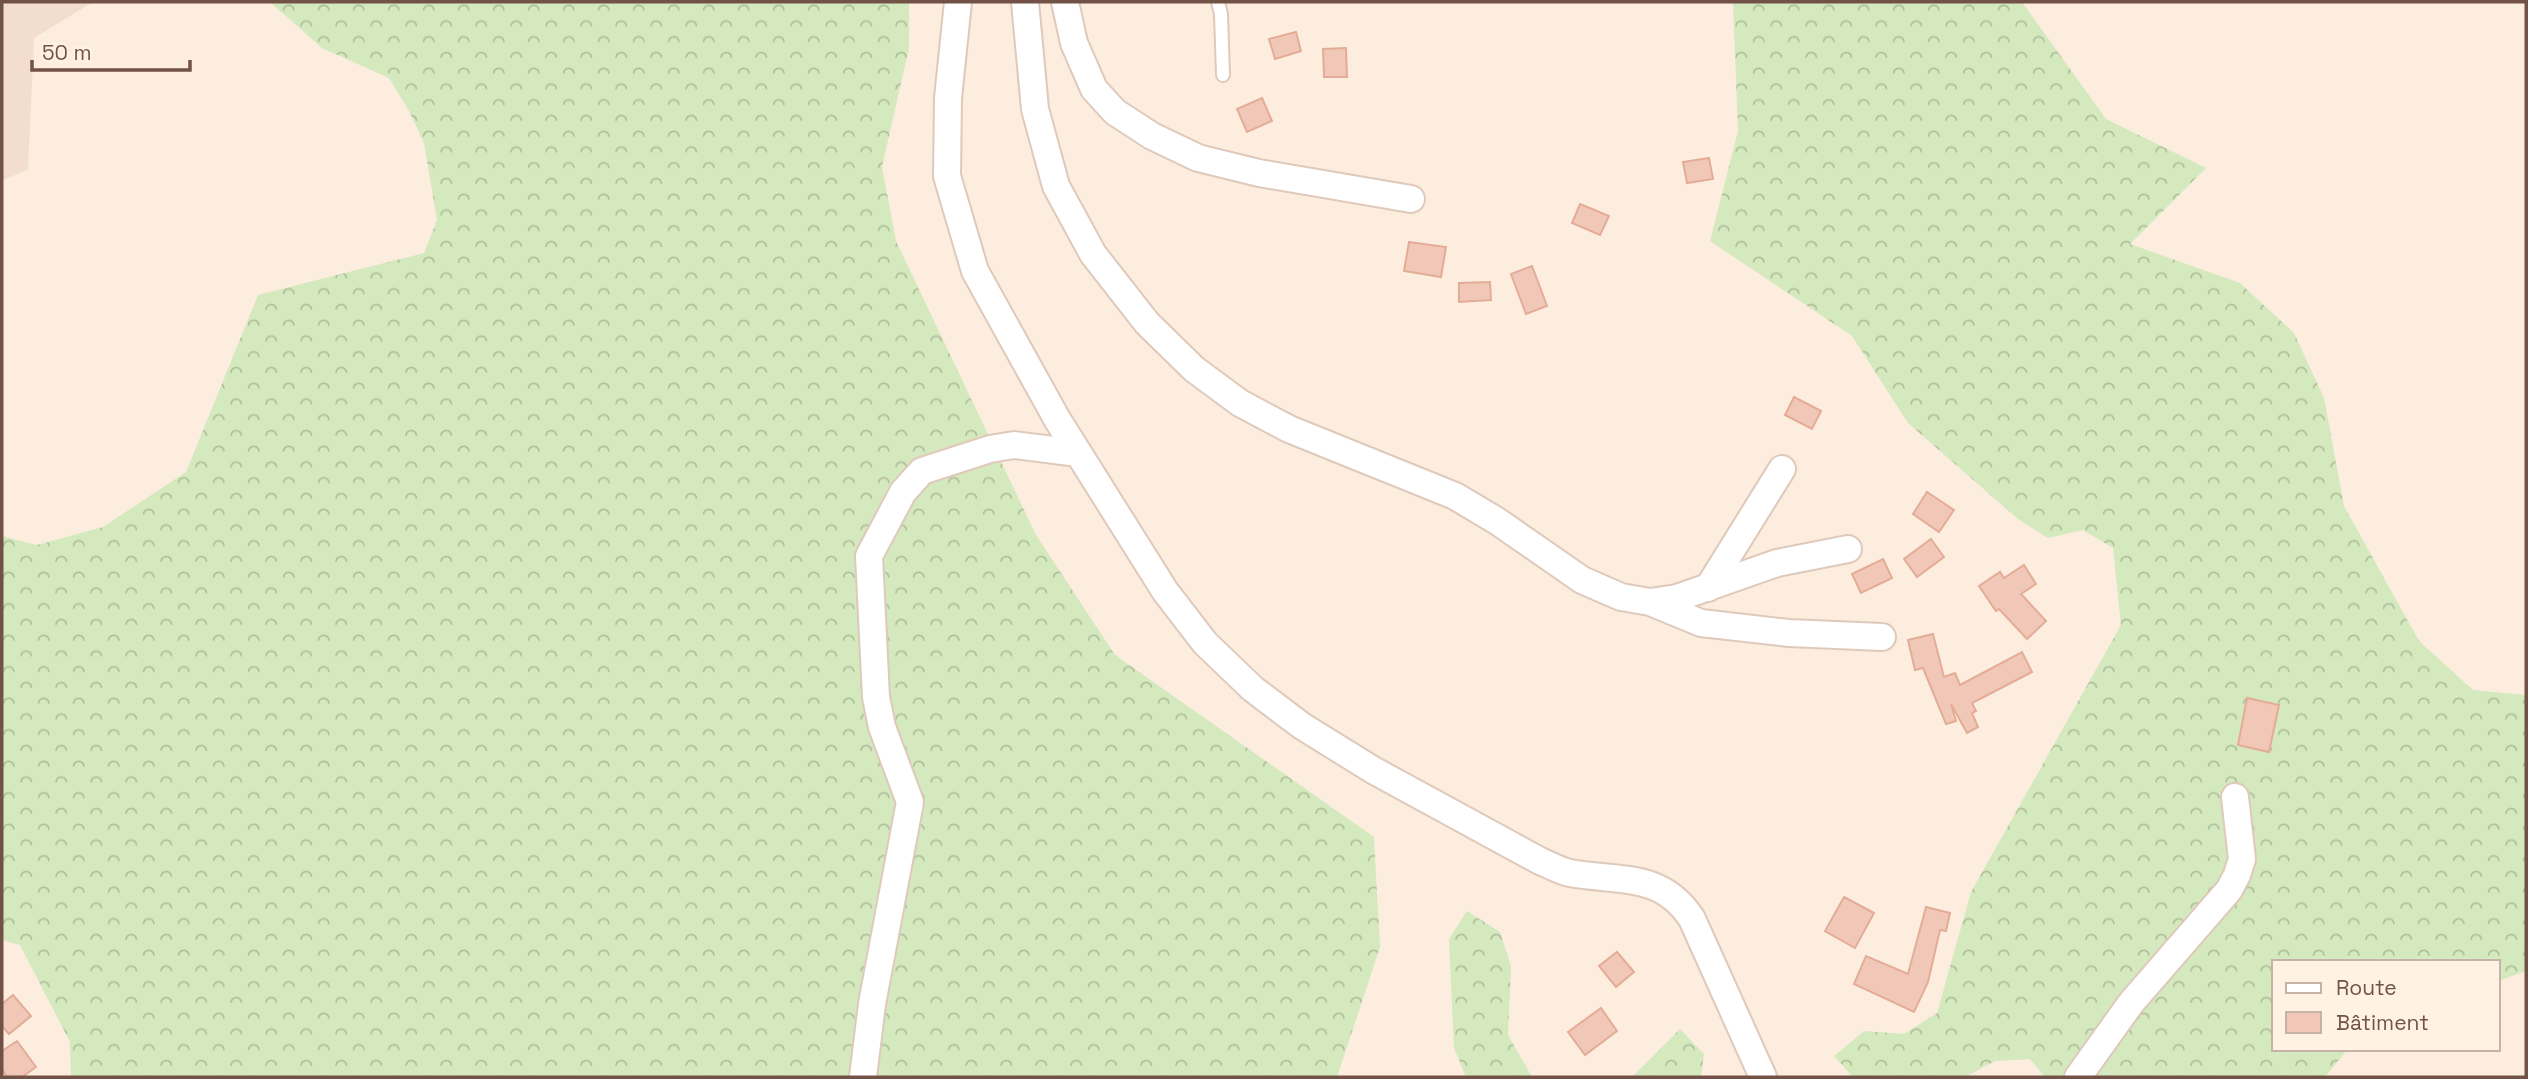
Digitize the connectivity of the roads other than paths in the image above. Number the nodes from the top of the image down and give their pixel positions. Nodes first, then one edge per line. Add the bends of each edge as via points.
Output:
1 (958, 2) edge
2 (1025, 2) edge
3 (1065, 2) edge
4 (1218, 2) edge
5 (1223, 75) dead end
6 (1411, 199) dead end
7 (1078, 453) junction
8 (1782, 469) dead end
9 (1848, 549) dead end
10 (1708, 587) junction
11 (1650, 602) junction
12 (1882, 637) dead end
13 (2235, 797) dead end
14 (863, 1077) edge
15 (1763, 1077) edge
16 (2078, 1077) edge

1 - 7 street via 948,98 947,176 975,271
2 - 11 street via 1035,108 1056,186 1093,254 1147,323 1194,369 1268,419 1455,496 1582,580 1621,597
3 - 6 street via 1074,43 1094,89 1115,112 1152,136 1198,158 1259,173
4 - 5 lane
7 - 14 street via 1014,445 922,471 903,492 869,556 876,697 882,727 910,802 872,1003
7 - 15 street via 1189,625 1253,689 1302,726 1540,861 1567,873 1629,878 1668,893 1681,904 1692,919
8 - 10 street
9 - 10 street via 1777,563
10 - 11 street
11 - 12 street via 1712,625
13 - 16 street via 2242,859 2229,890 2131,1003

